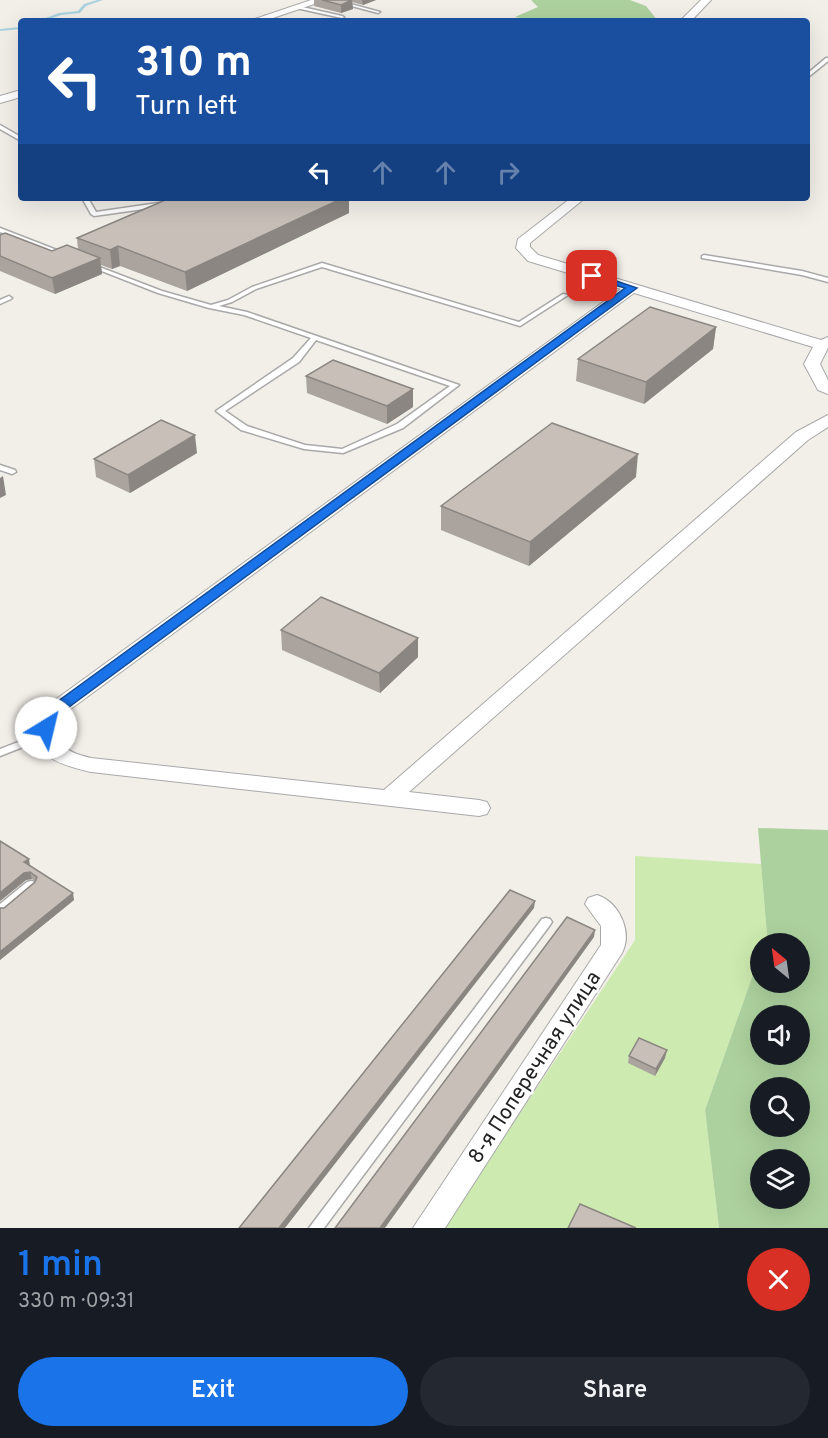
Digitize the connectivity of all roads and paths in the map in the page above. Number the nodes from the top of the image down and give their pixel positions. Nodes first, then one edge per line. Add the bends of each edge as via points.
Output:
1 (321, 0) edge
2 (331, 0) edge
3 (706, 0) edge
4 (298, 7) junction
5 (378, 12) dead end
6 (265, 17) joint
7 (342, 17) edge
8 (268, 18) edge
9 (688, 18) edge
10 (828, 58) edge
11 (810, 75) edge
12 (18, 94) edge
13 (0, 100) edge
14 (0, 127) edge
15 (18, 137) edge
16 (87, 201) edge
17 (575, 201) edge
18 (174, 202) edge
19 (0, 230) edge
20 (704, 257) dead end
21 (75, 259) edge
22 (85, 263) edge
23 (828, 280) edge
24 (632, 288) junction
25 (565, 295) dead end
26 (9, 298) dead end
27 (0, 302) edge
28 (211, 307) junction
29 (315, 337) junction
30 (825, 343) edge
31 (828, 390) edge
32 (828, 420) edge
33 (0, 467) edge
34 (12, 472) dead end
35 (47, 734) junction
36 (0, 753) edge
37 (388, 798) junction
38 (479, 808) dead end
39 (31, 885) edge
40 (597, 904) dead end
41 (0, 910) edge
42 (546, 922) dead end
43 (316, 1228) edge
44 (428, 1228) edge

1 - 4 street
2 - 5 lane
3 - 9 street
4 - 6 street
4 - 7 lane
6 - 8 lane
10 - 11 lane
12 - 13 street
14 - 15 lane
16 - 18 lane via 94,214
17 - 24 street via 524,242 522,248 533,258
19 - 21 lane
20 - 23 lane
22 - 28 lane
24 - 30 street
24 - 35 street via 55,710
25 - 28 lane via 520,324 322,265
26 - 27 lane
28 - 29 lane via 245,313
29 - 29 lane via 296,360 220,411 244,428 304,447 343,451 400,426 455,385
30 - 31 street via 812,364
32 - 37 street via 802,436
33 - 34 lane
35 - 36 lane
35 - 37 street via 50,746 66,759 91,765
37 - 38 street
39 - 41 lane
40 - 44 street, 8-я Поперечная улица via 613,924 613,946
42 - 43 lane

